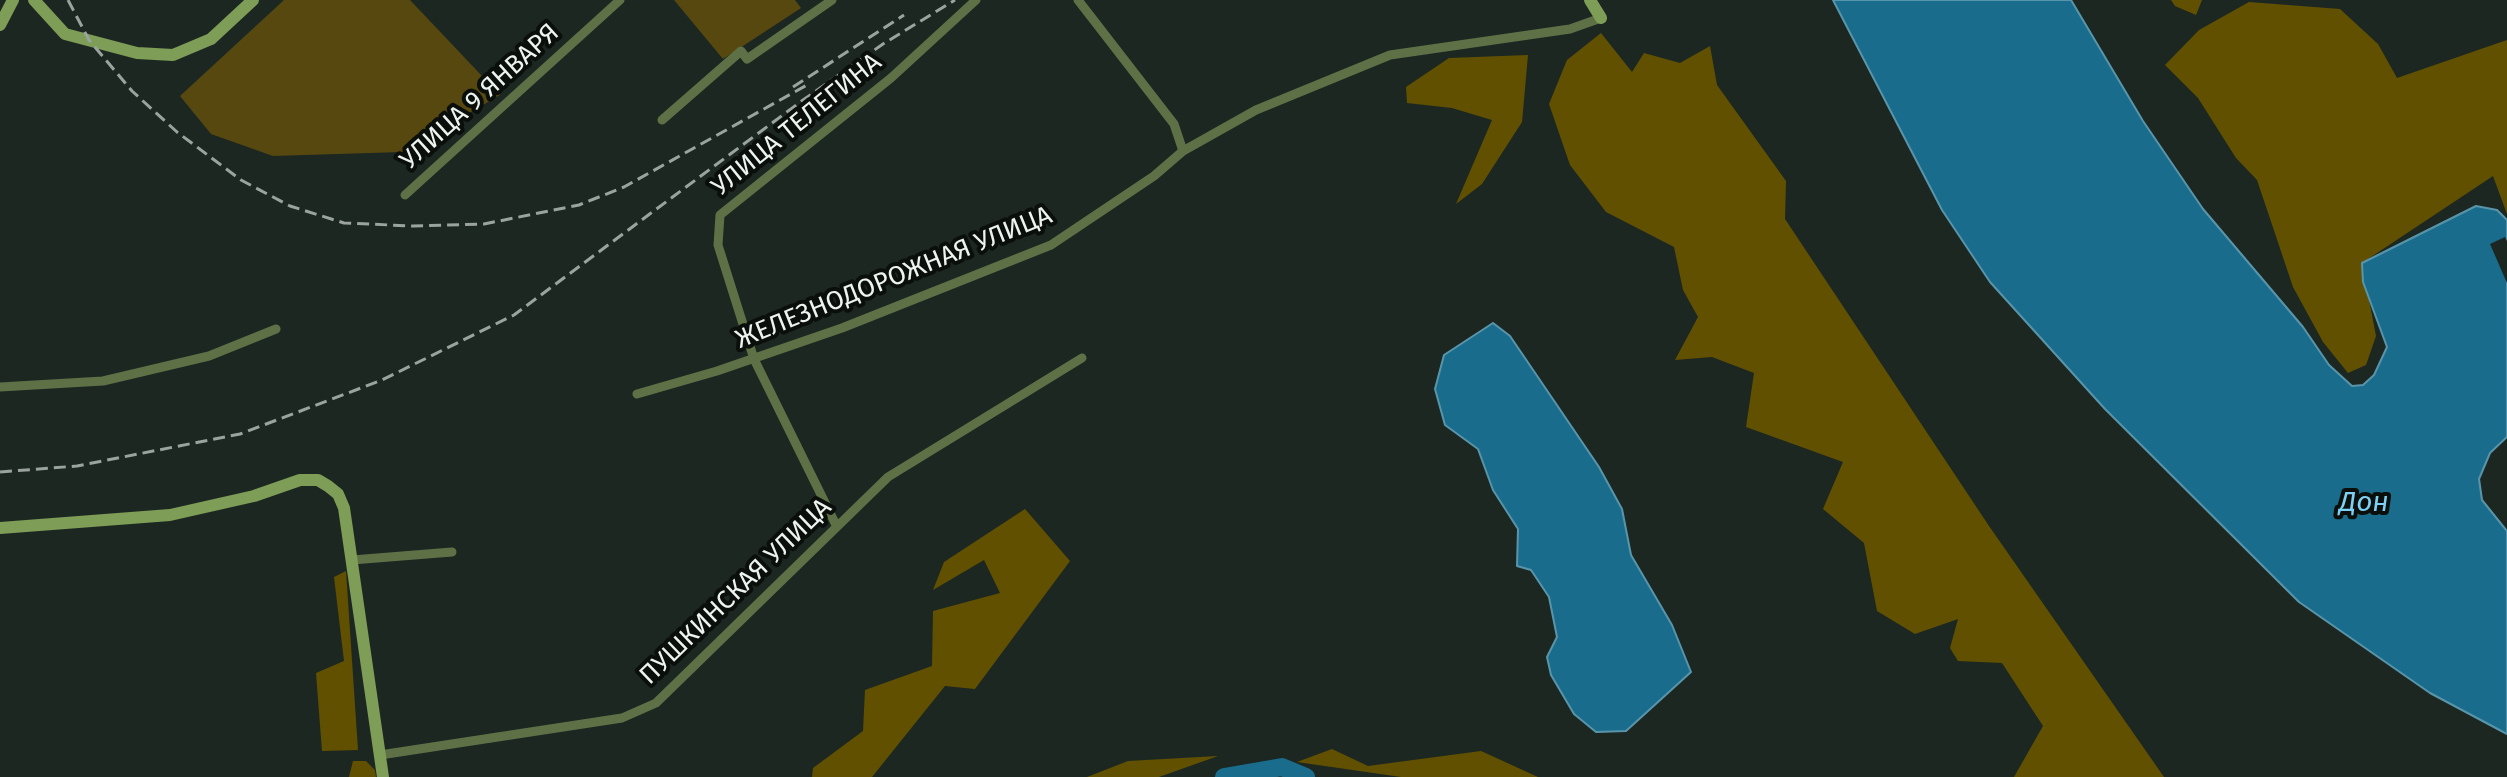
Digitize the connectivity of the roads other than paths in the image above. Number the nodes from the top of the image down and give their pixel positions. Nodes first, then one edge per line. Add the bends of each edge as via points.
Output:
1 (13, 0) edge
2 (34, 0) edge
3 (253, 0) edge
4 (620, 0) edge
5 (832, 0) edge
6 (976, 0) edge
7 (1078, 0) edge
8 (1590, 0) edge
9 (1601, 18) joint
10 (0, 25) edge
11 (662, 120) dead end
12 (1183, 151) junction
13 (405, 195) dead end
14 (276, 329) dead end
15 (1082, 358) dead end
16 (754, 359) junction
17 (0, 387) edge
18 (637, 394) dead end
19 (836, 525) junction
20 (0, 528) edge
21 (452, 552) dead end
22 (352, 560) junction
23 (380, 755) junction
24 (383, 777) edge

1 - 10 street
2 - 3 street via 65,34 137,53 173,55 211,39
4 - 13 street, УЛИЦА 9 ЯНВАРЯ
5 - 11 street via 747,59 741,51
6 - 16 street, УЛИЦА ТЕЛЕГИНА via 891,78 720,215 718,245
7 - 12 street via 1174,124
8 - 9 street
9 - 12 street, ЖЕЛЕЗНОДОРОЖНАЯ УЛИЦА via 1570,29 1390,55 1256,110
12 - 16 street, ЖЕЛЕЗНОДОРОЖНАЯ УЛИЦА via 1051,245
14 - 17 street via 209,356 103,381
15 - 19 street, ПУШКИНСКАЯ УЛИЦА via 926,451 888,477
16 - 18 street, ЖЕЛЕЗНОДОРОЖНАЯ УЛИЦА
16 - 19 street, УЛИЦА ТЕЛЕГИНА
19 - 23 street, ПУШКИНСКАЯ УЛИЦА via 656,703 622,718
20 - 22 street via 170,515 300,480 318,480 338,494 344,508
21 - 22 street
22 - 23 street
23 - 24 street

